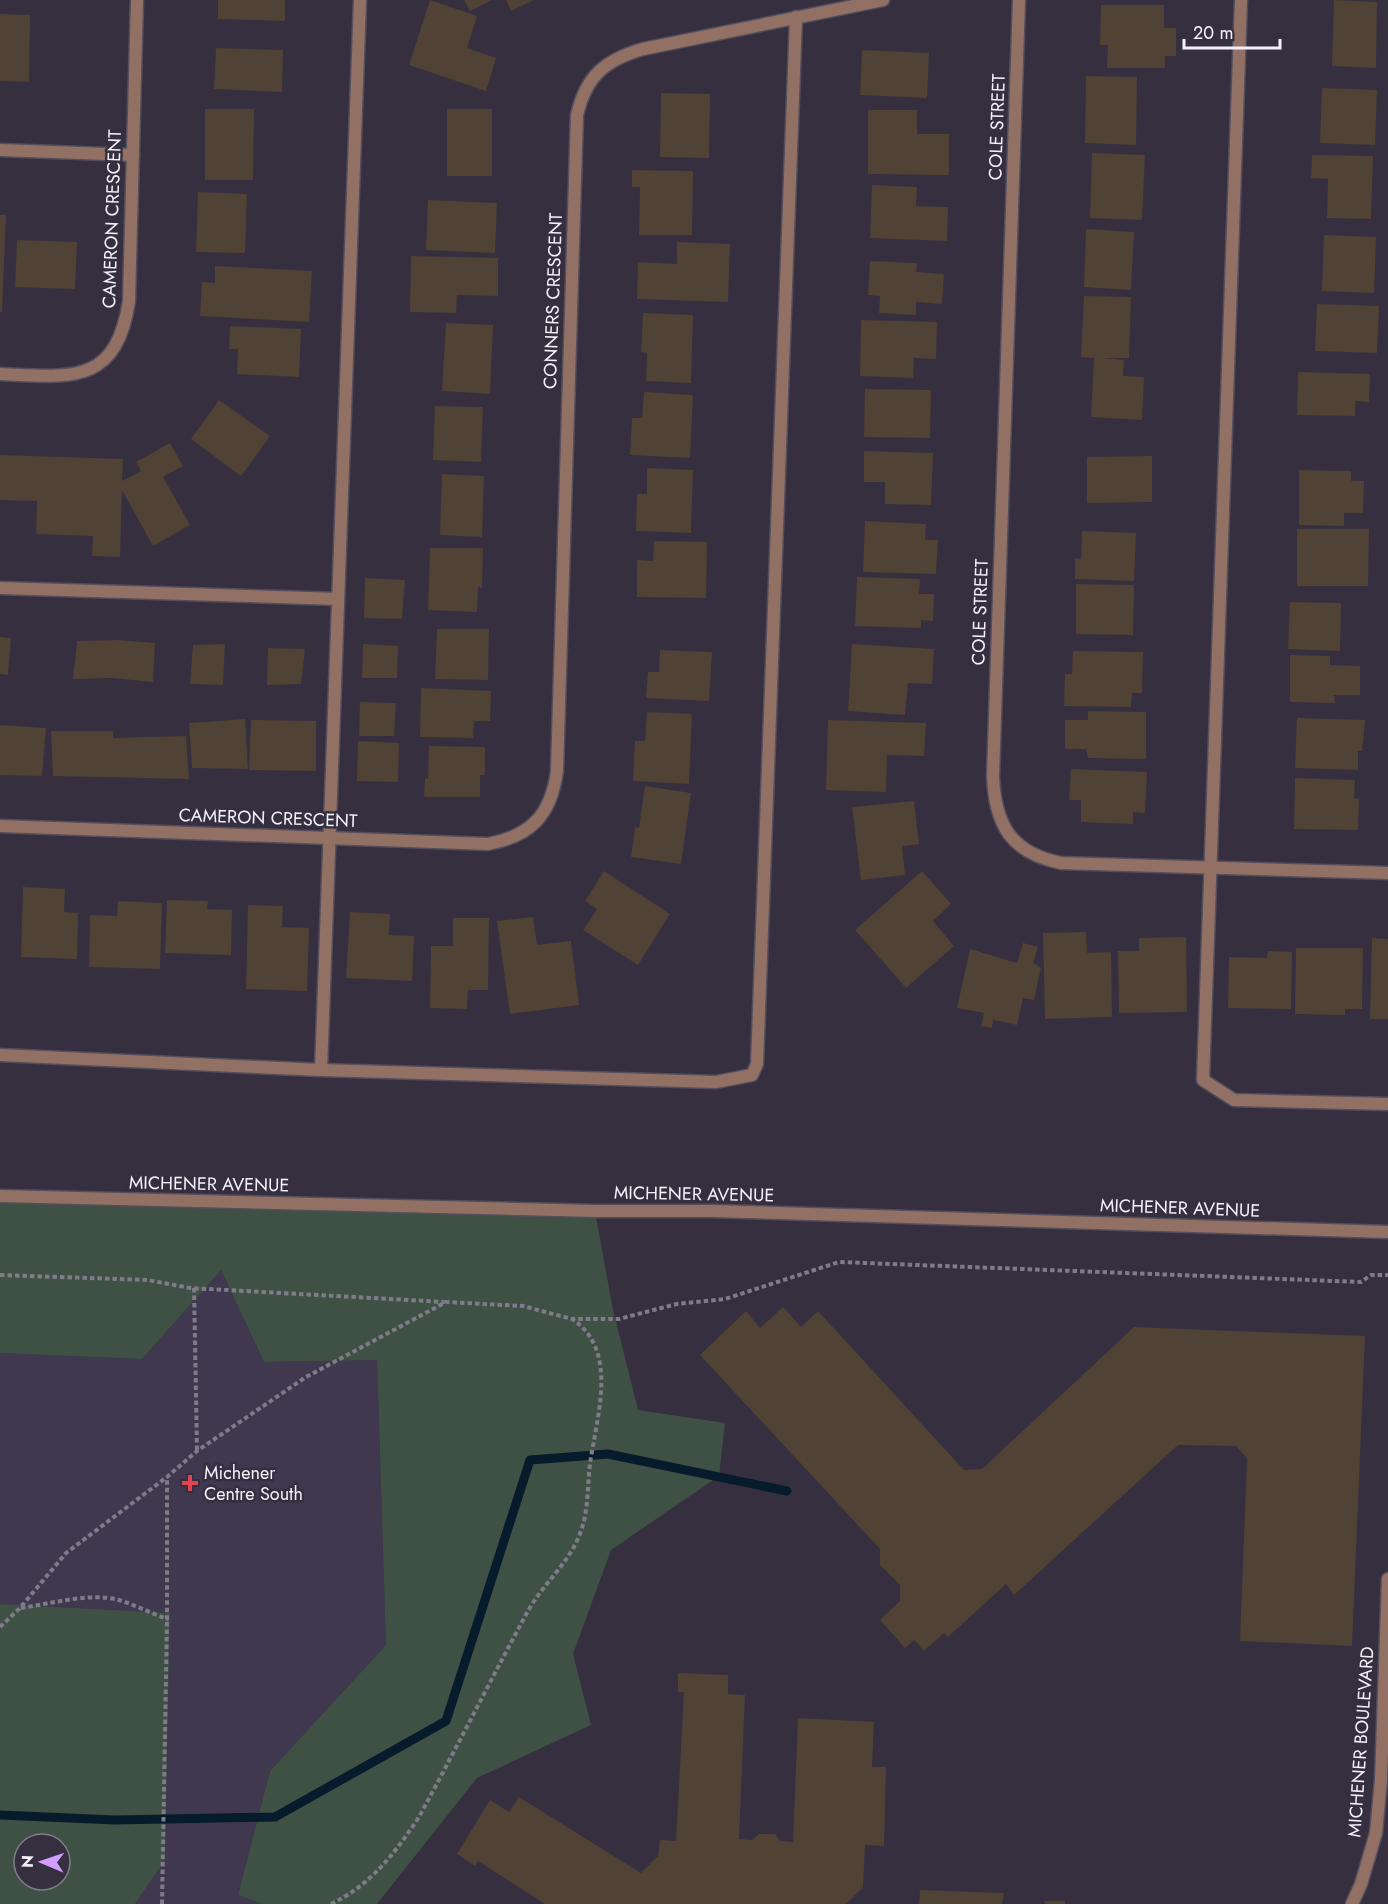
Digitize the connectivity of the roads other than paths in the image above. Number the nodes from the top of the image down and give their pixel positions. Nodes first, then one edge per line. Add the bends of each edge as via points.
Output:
1 (137, 0) edge
2 (360, 0) edge
3 (883, 0) edge
4 (1019, 0) edge
5 (1241, 0) edge
6 (796, 17) junction
7 (0, 150) edge
8 (133, 155) junction
9 (0, 374) edge
10 (0, 588) edge
11 (338, 599) junction
12 (0, 826) edge
13 (531, 826) joint
14 (330, 838) junction
15 (1210, 867) junction
16 (1388, 873) edge
17 (0, 1055) edge
18 (321, 1070) junction
19 (1388, 1104) edge
20 (0, 1196) edge
21 (1388, 1232) edge
22 (1388, 1579) edge
23 (1352, 1904) edge

1 - 8 street, CAMERON CRESCENT
2 - 11 street
3 - 6 street, CONNERS CRESCENT
4 - 15 street, COLE STREET via 993,776 996,810 1015,842 1046,860
5 - 15 street
6 - 13 street, CONNERS CRESCENT via 621,55 603,67 580,99 556,771 554,792 546,811
6 - 18 street via 757,1064 752,1075 716,1082
7 - 8 street
8 - 9 street, CAMERON CRESCENT via 129,301 126,323 116,345 106,359 89,371 70,375
10 - 11 street
11 - 14 street
12 - 14 street, CAMERON CRESCENT
13 - 14 street, CAMERON CRESCENT via 510,840 488,844
14 - 18 street
15 - 16 street, COLE STREET
15 - 19 street via 1203,1080 1234,1100
17 - 18 street
20 - 21 street, MICHENER AVENUE via 725,1211
22 - 23 street, MICHENER BOULEVARD via 1378,1811 1372,1852

